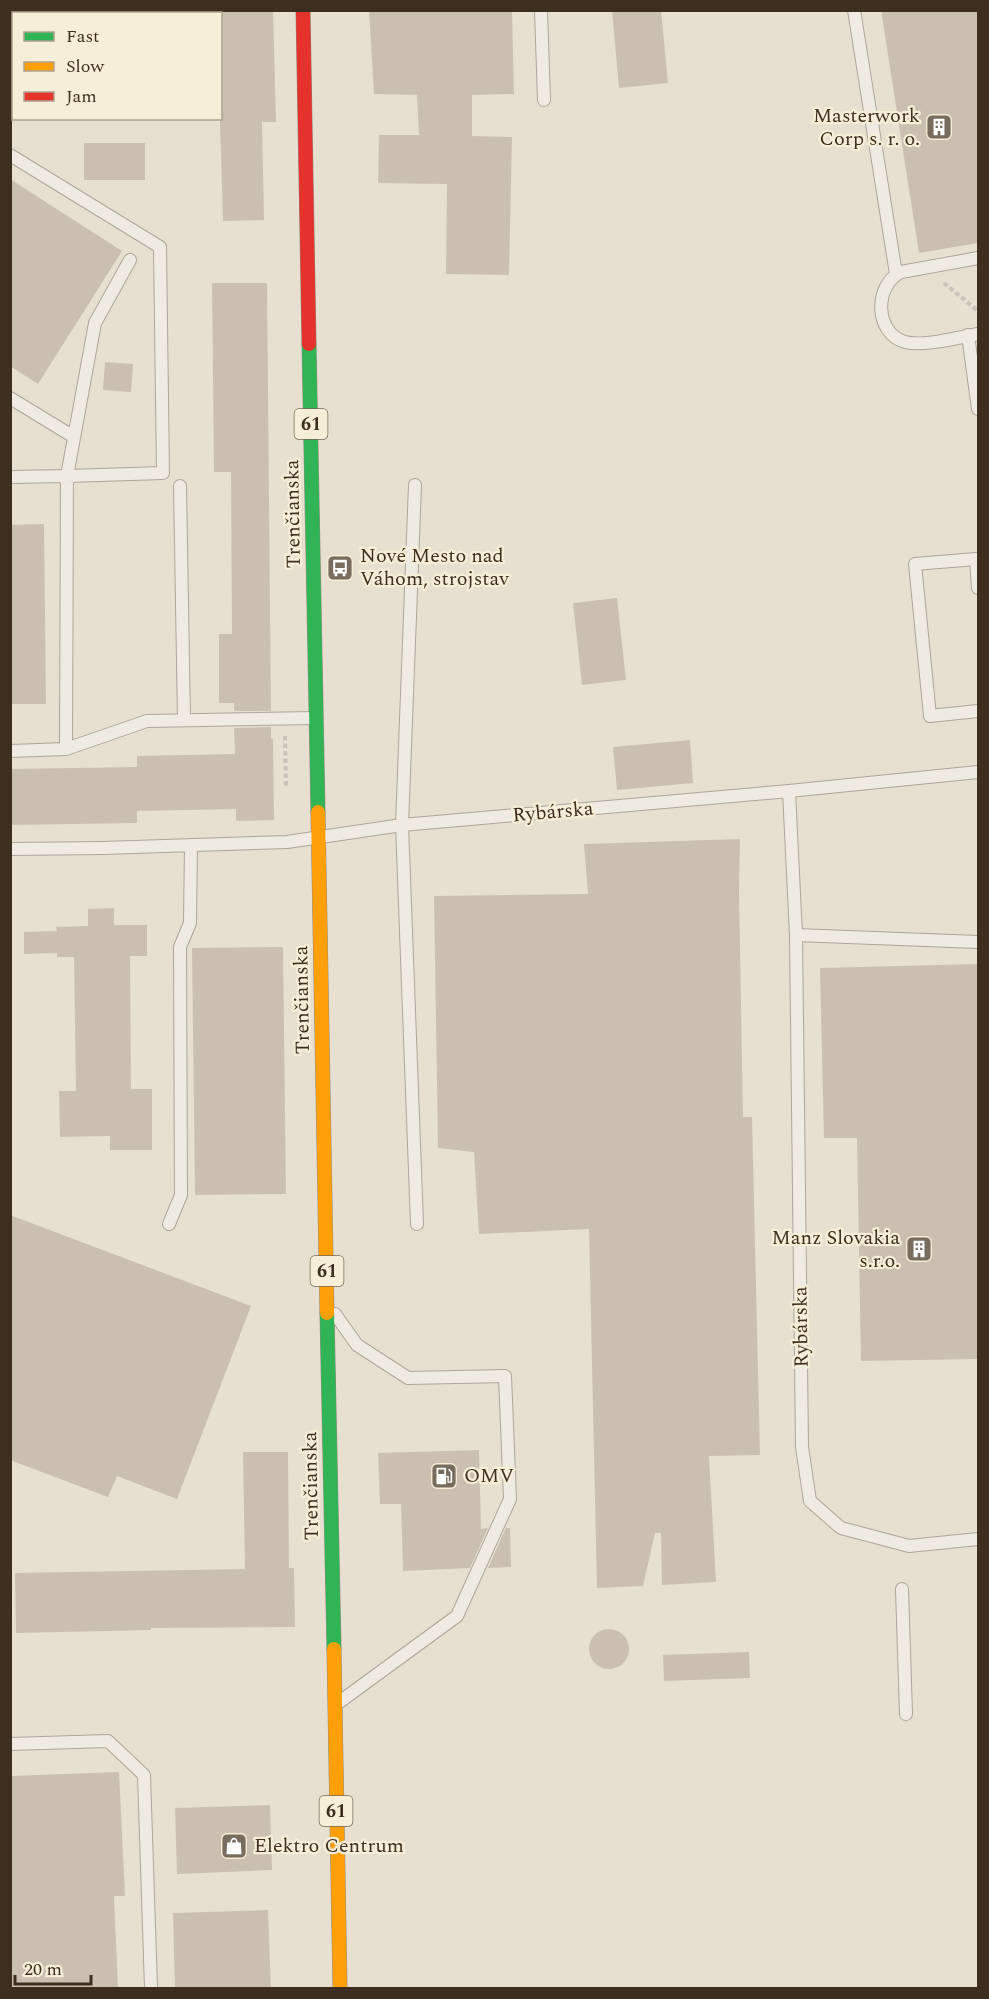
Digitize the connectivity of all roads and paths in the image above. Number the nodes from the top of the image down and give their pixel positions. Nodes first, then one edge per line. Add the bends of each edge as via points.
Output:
1 (303, 10) edge
2 (541, 10) edge
3 (854, 10) edge
4 (544, 100) dead end
5 (10, 155) edge
6 (978, 258) edge
7 (130, 260) dead end
8 (925, 267) junction
9 (896, 274) junction
10 (978, 311) edge
11 (973, 334) edge
12 (10, 398) edge
13 (978, 409) edge
14 (74, 437) junction
15 (67, 476) junction
16 (10, 477) edge
17 (415, 485) dead end
18 (180, 486) dead end
19 (978, 588) edge
20 (978, 711) edge
21 (316, 718) junction
22 (184, 720) junction
23 (66, 749) junction
24 (10, 751) edge
25 (978, 772) edge
26 (789, 791) junction
27 (402, 825) junction
28 (319, 838) junction
29 (191, 845) junction
30 (10, 849) edge
31 (796, 935) junction
32 (978, 942) edge
33 (169, 1224) dead end
34 (417, 1224) dead end
35 (327, 1302) junction
36 (978, 1539) edge
37 (902, 1590) dead end
38 (334, 1705) junction
39 (906, 1714) dead end
40 (10, 1744) edge
41 (151, 1989) edge
42 (340, 1989) edge

1 - 21 main road, Trenčianska / 61
2 - 4 lane
3 - 9 lane
5 - 15 lane via 160,248 164,473
6 - 8 lane
7 - 14 lane via 95,323
8 - 9 lane
8 - 10 path
9 - 11 lane via 886,284 881,301 881,313 892,334 911,343
11 - 13 lane
12 - 14 lane
14 - 15 lane
15 - 16 lane
15 - 23 lane
17 - 27 lane
18 - 22 lane
19 - 20 lane via 976,559 915,564 930,716
21 - 22 lane
21 - 28 main road, Trenčianska / 61
22 - 23 lane via 147,721
23 - 24 lane
25 - 26 lane, Rybárska
26 - 27 lane, Rybárska
26 - 31 lane, Rybárska
27 - 28 lane, Rybárska
27 - 34 lane
28 - 29 lane, Rybárska
28 - 35 main road, Trenčianska / 61
29 - 30 lane, Rybárska
29 - 33 lane via 190,924 180,947 181,1195
31 - 32 lane
31 - 36 lane, Rybárska via 802,1447 810,1501 841,1528 909,1546
35 - 38 main road, Trenčianska / 61
35 - 38 lane via 357,1345 408,1378 505,1376 510,1499 457,1616
37 - 39 lane
38 - 42 main road, Trenčianska / 61
40 - 41 lane via 108,1741 144,1775

